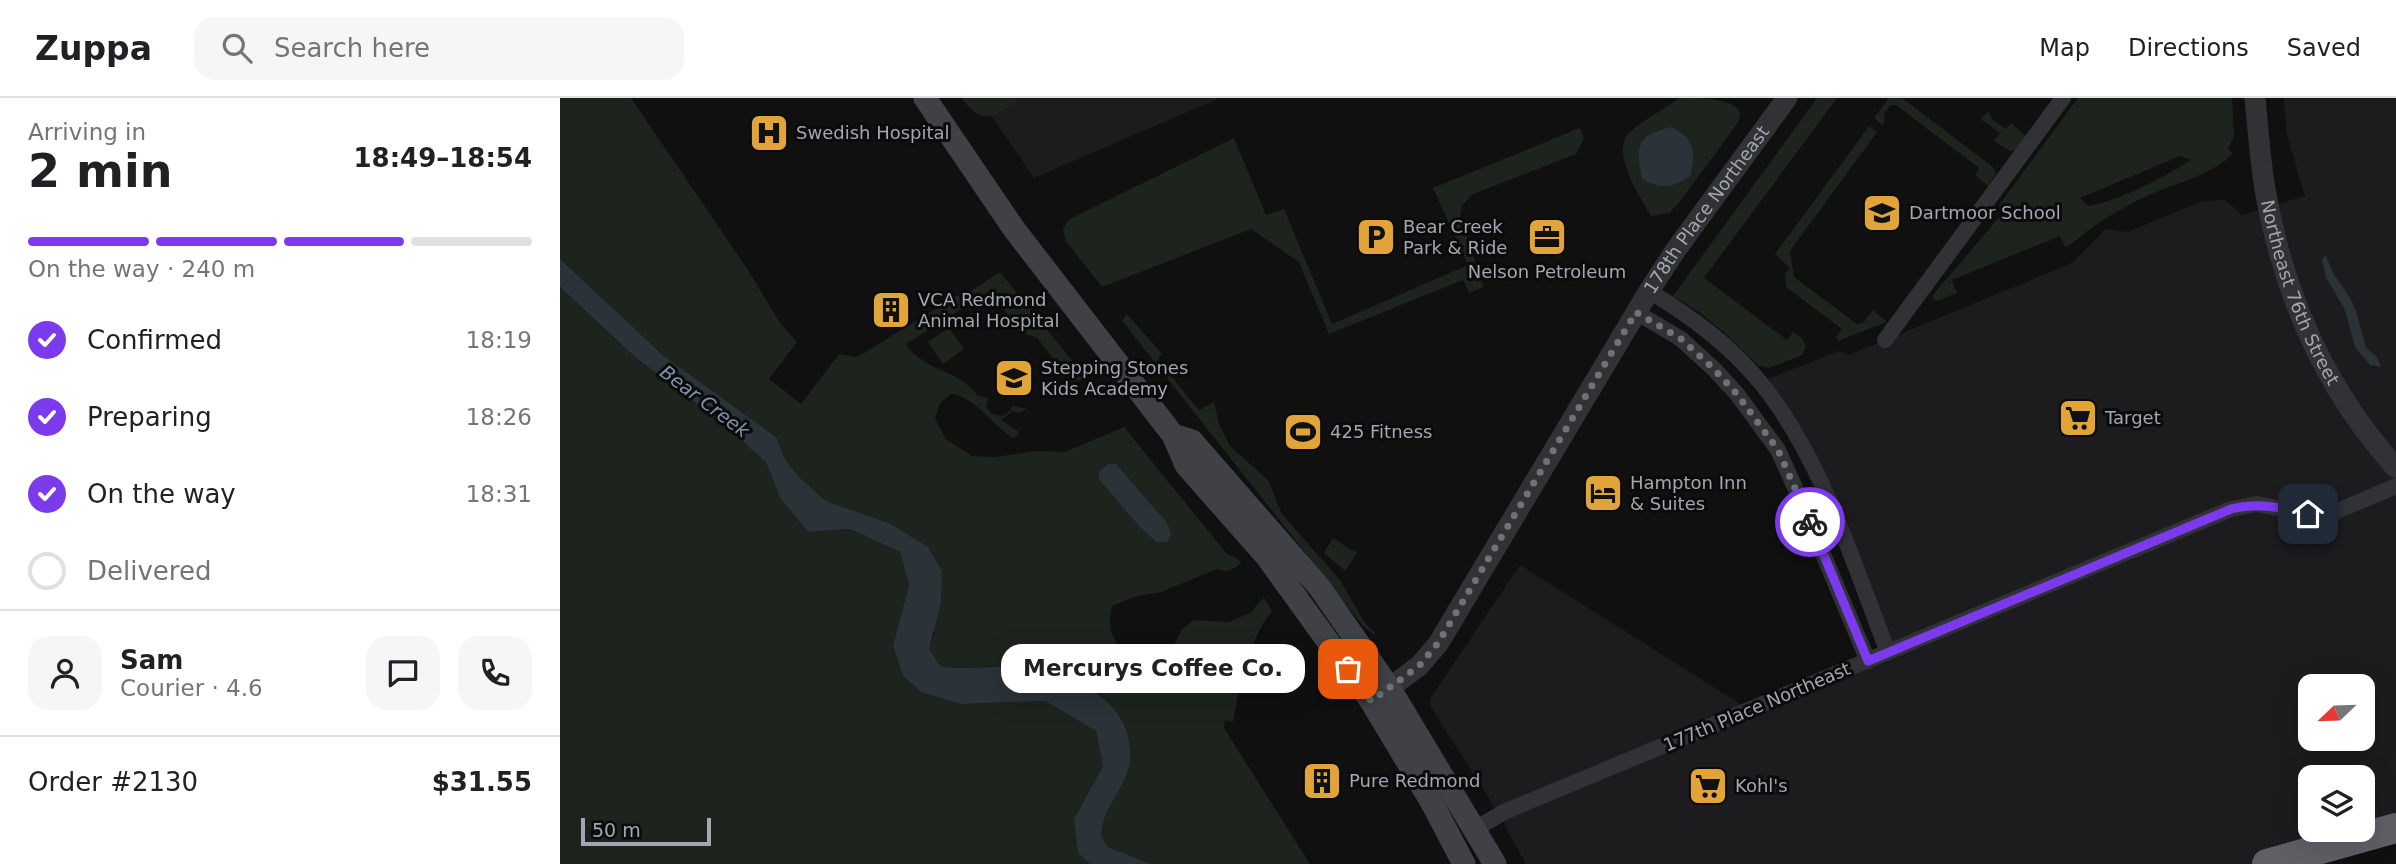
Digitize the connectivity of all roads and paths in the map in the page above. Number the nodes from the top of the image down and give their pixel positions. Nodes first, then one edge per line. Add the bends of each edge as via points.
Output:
1 (925, 98) edge
2 (1787, 98) edge
3 (2063, 98) edge
4 (2255, 98) edge
5 (1649, 291) junction
6 (1636, 312) junction
7 (1885, 340) dead end
8 (2396, 468) edge
9 (2396, 486) edge
10 (1888, 652) junction
11 (1868, 661) junction
12 (1380, 695) junction
13 (2396, 828) edge
14 (1475, 829) junction
15 (1464, 864) edge
16 (1495, 864) edge
17 (2267, 864) edge

1 - 12 main road via 1014,229 1173,435 1192,441 1320,588
2 - 5 street, 178th Place Northeast
3 - 7 street
4 - 8 street, Northeast 76th Street via 2266,197 2297,307 2316,352 2349,409
5 - 6 street, 178th Place Northeast
5 - 10 street via 1695,319 1731,352 1760,382 1798,438 1820,480
6 - 11 street via 1681,339 1714,369 1778,450
6 - 12 street, 178th Place Northeast via 1438,643 1419,666
9 - 10 street, 177th Place Northeast via 2330,514 2257,504 2231,509
10 - 11 street, 177th Place Northeast
11 - 14 street, 177th Place Northeast via 1504,812
12 - 14 main road
12 - 15 main road
13 - 17 highway
14 - 16 main road

